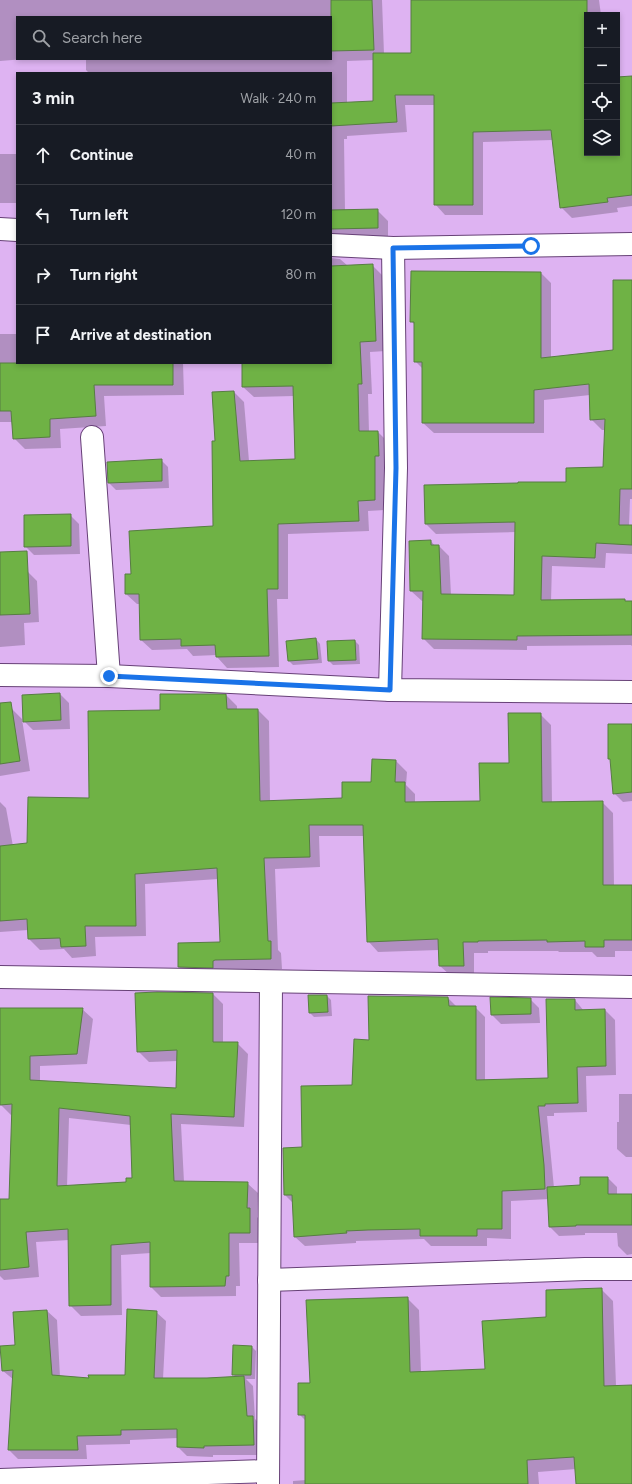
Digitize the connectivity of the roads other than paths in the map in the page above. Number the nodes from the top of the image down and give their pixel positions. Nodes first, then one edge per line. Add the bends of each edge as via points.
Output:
1 (0, 229) edge
2 (16, 230) edge
3 (632, 244) edge
4 (332, 245) edge
5 (393, 248) junction
6 (92, 437) dead end
7 (0, 675) edge
8 (109, 676) junction
9 (390, 690) junction
10 (632, 692) edge
11 (0, 977) edge
12 (271, 982) junction
13 (632, 987) edge
14 (632, 1269) edge
15 (269, 1280) junction
16 (267, 1477) edge
17 (0, 1480) edge

1 - 2 street
3 - 5 street
4 - 5 street
5 - 9 street via 396,468
6 - 8 street
7 - 8 street
8 - 9 street
9 - 10 street
11 - 12 street
12 - 13 street
12 - 15 street
14 - 15 street
15 - 16 street
16 - 17 street

